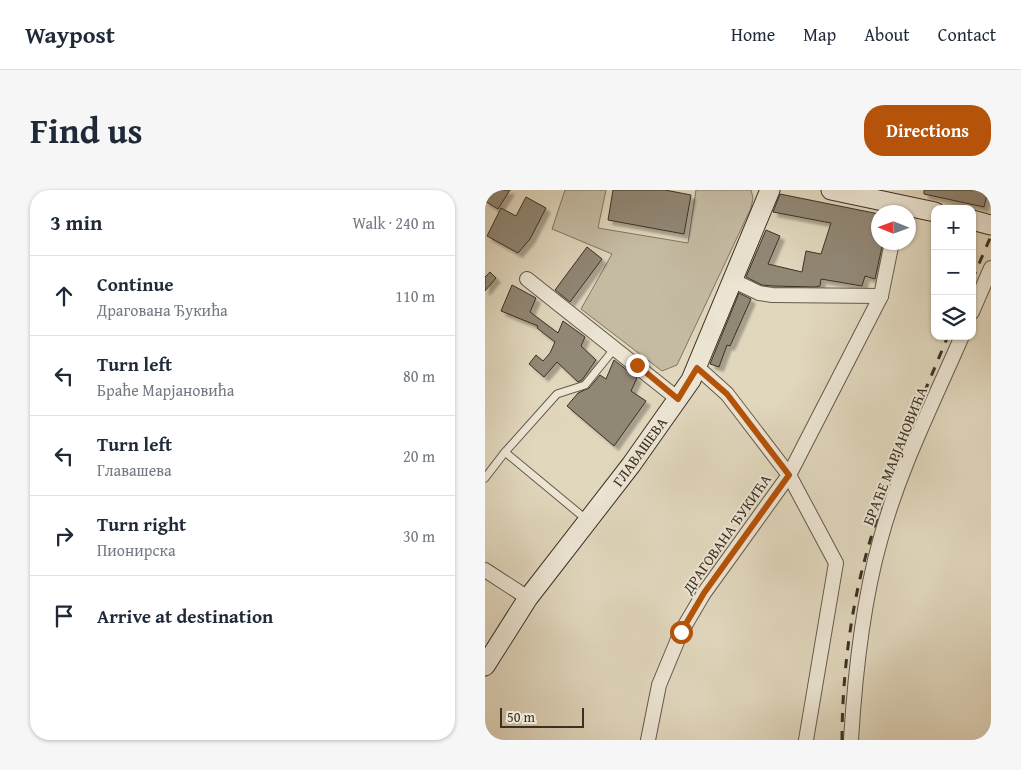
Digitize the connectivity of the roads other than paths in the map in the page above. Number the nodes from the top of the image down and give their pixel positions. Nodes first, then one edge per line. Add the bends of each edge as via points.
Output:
1 (770, 190) edge
2 (831, 190) edge
3 (882, 195) edge
4 (896, 205) edge
5 (916, 210) edge
6 (931, 212) edge
7 (976, 221) edge
8 (991, 225) edge
9 (890, 250) edge
10 (991, 268) edge
11 (527, 279) dead end
12 (731, 280) junction
13 (881, 296) junction
14 (976, 303) edge
15 (960, 340) edge
16 (615, 347) junction
17 (697, 368) junction
18 (678, 399) junction
19 (505, 452) junction
20 (789, 475) junction
21 (485, 478) edge
22 (588, 521) junction
23 (485, 570) edge
24 (528, 598) junction
25 (485, 666) edge
26 (648, 740) edge
27 (806, 740) edge
28 (851, 740) edge

1 - 12 main road, ГЛАВАШЕВА
2 - 3 main road
3 - 4 main road
5 - 6 main road
7 - 8 main road
9 - 13 street, ДРАГОВАНА ЂУКИЋА
10 - 14 street
11 - 16 street
12 - 13 street via 759,293
12 - 17 main road, ГЛАВАШЕВА
13 - 20 street, ДРАГОВАНА ЂУКИЋА
15 - 28 street, БРАЋЕ МАРЈАНОВИЋА via 899,482 879,541 859,651
16 - 18 street
16 - 19 lane via 585,385 557,394
17 - 18 main road, ГЛАВАШЕВА
17 - 20 street via 727,394
18 - 22 main road, ГЛАВАШЕВА
19 - 21 lane
19 - 22 lane
20 - 26 street, ДРАГОВАНА ЂУКИЋА via 704,593 681,632 659,685
20 - 27 street via 836,563
22 - 24 main road, ГЛАВАШЕВА
23 - 24 street
24 - 25 main road, ГЛАВАШЕВА

